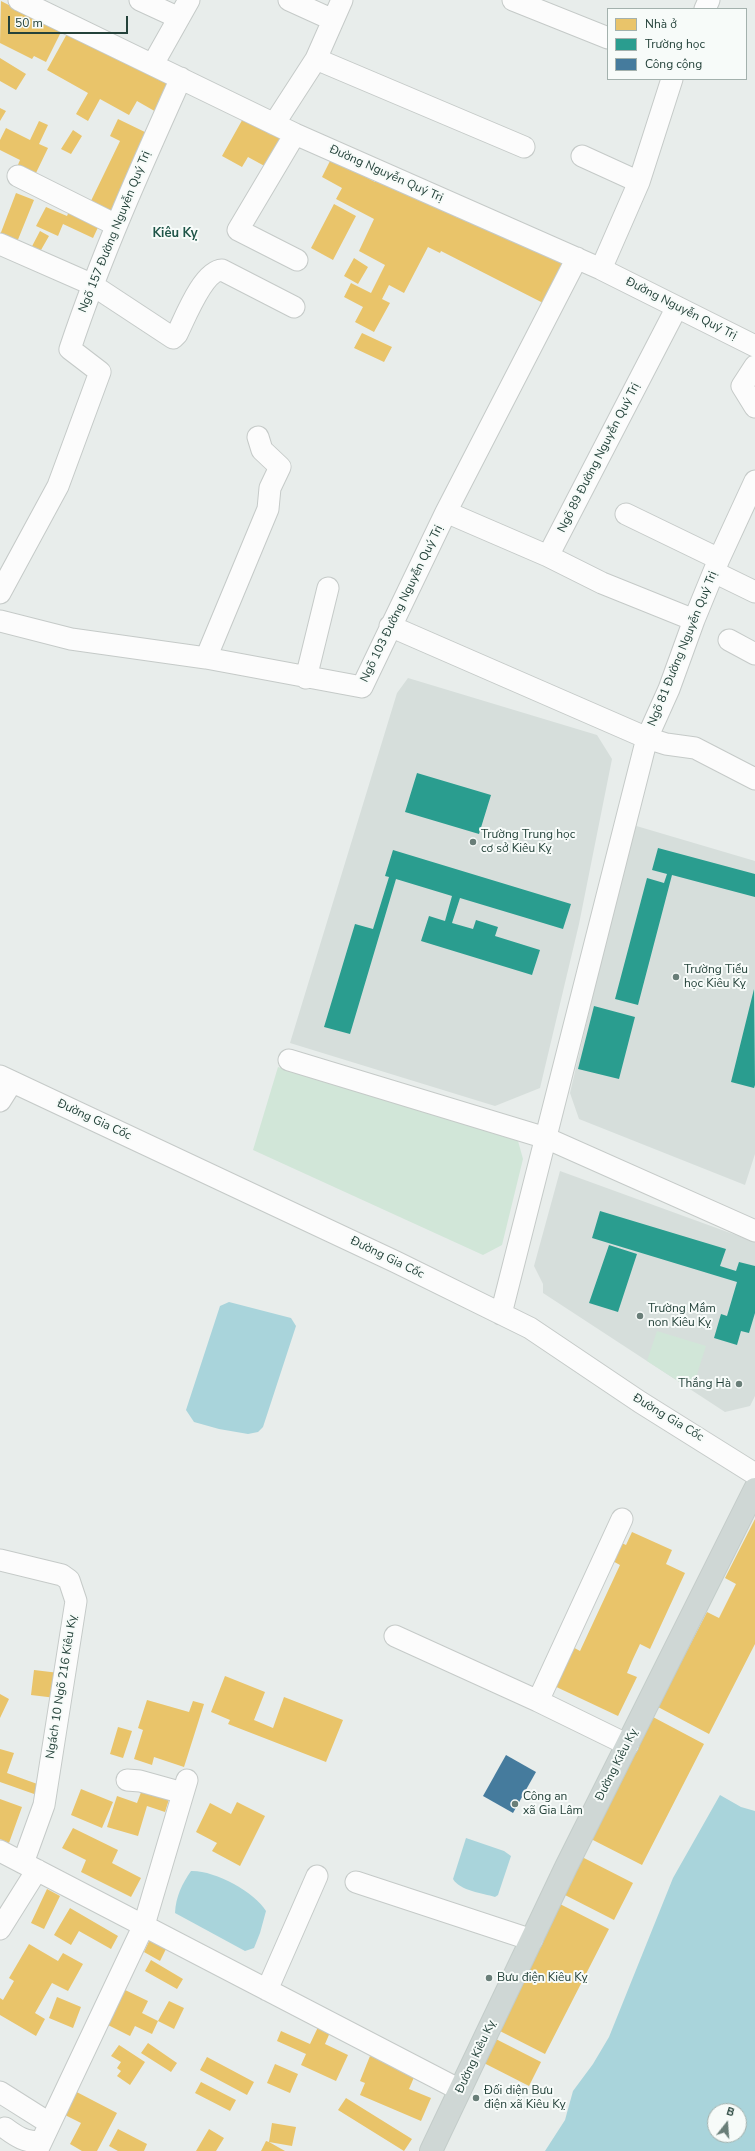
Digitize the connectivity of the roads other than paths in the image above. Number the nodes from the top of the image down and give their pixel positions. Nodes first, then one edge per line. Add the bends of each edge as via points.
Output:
1 (19, 0) edge
2 (140, 0) edge
3 (289, 0) edge
4 (342, 0) edge
5 (513, 0) edge
6 (184, 9) edge
7 (333, 20) junction
8 (607, 38) edge
9 (316, 59) junction
10 (154, 64) junction
11 (181, 78) junction
12 (672, 80) edge
13 (274, 124) junction
14 (295, 134) junction
15 (524, 147) dead end
16 (582, 156) dead end
17 (18, 176) dead end
18 (638, 182) junction
19 (116, 224) junction
20 (0, 244) edge
21 (577, 258) junction
22 (298, 260) dead end
23 (601, 269) junction
24 (91, 284) junction
25 (294, 307) dead end
26 (677, 307) junction
27 (755, 346) edge
28 (755, 366) edge
29 (755, 407) edge
30 (258, 437) dead end
31 (755, 481) edge
32 (446, 512) junction
33 (626, 514) dead end
34 (548, 556) junction
35 (716, 566) junction
36 (328, 588) dead end
37 (755, 592) edge
38 (0, 593) edge
39 (694, 620) junction
40 (0, 621) edge
41 (390, 626) junction
42 (729, 640) dead end
43 (755, 654) edge
44 (206, 658) junction
45 (306, 678) junction
46 (647, 738) junction
47 (755, 779) edge
48 (289, 1060) dead end
49 (6, 1079) edge
50 (0, 1101) edge
51 (546, 1138) junction
52 (755, 1231) edge
53 (501, 1314) junction
54 (755, 1474) edge
55 (755, 1490) edge
56 (622, 1519) dead end
57 (0, 1560) edge
58 (395, 1636) dead end
59 (538, 1701) junction
60 (628, 1745) junction
61 (127, 1780) dead end
62 (0, 1851) edge
63 (30, 1867) junction
64 (317, 1876) dead end
65 (356, 1882) dead end
66 (144, 1926) junction
67 (0, 1929) edge
68 (532, 1940) junction
69 (267, 1990) junction
70 (460, 2090) junction
71 (0, 2092) edge
72 (49, 2123) junction
73 (5, 2128) dead end
74 (39, 2146) edge
75 (431, 2151) edge

1 - 10 street, Đường Nguyễn Quý Trị
2 - 6 street
3 - 7 street
4 - 7 street
5 - 8 street
6 - 10 street
7 - 9 street
9 - 13 street
9 - 15 street
10 - 11 street, Đường Nguyễn Quý Trị
11 - 13 street, Đường Nguyễn Quý Trị
11 - 19 street, Ngõ 157 Đường Nguyễn Quý Trị
12 - 18 street
13 - 14 street, Đường Nguyễn Quý Trị
14 - 21 street, Đường Nguyễn Quý Trị
14 - 22 street via 238,230
16 - 18 street
17 - 19 street
18 - 23 street
19 - 24 street, Ngõ 157 Đường Nguyễn Quý Trị
20 - 24 street
21 - 23 street, Đường Nguyễn Quý Trị
21 - 32 street, Ngõ 103 Đường Nguyễn Quý Trị
23 - 26 street, Đường Nguyễn Quý Trị
24 - 25 street via 173,338 205,280 216,270 222,270
24 - 38 street, Ngõ 157 Đường Nguyễn Quý Trị via 70,349 100,372 58,486
26 - 27 street, Đường Nguyễn Quý Trị
26 - 34 street, Ngõ 89 Đường Nguyễn Quý Trị
28 - 29 street via 742,386
30 - 44 street via 262,450 280,467 270,488 268,509
31 - 35 street, Ngõ 81 Đường Nguyễn Quý Trị
32 - 34 street
32 - 41 street, Ngõ 103 Đường Nguyễn Quý Trị
33 - 35 street
34 - 39 street via 602,583
35 - 37 street
35 - 39 street, Ngõ 81 Đường Nguyễn Quý Trị
36 - 45 street
39 - 46 street, Ngõ 81 Đường Nguyễn Quý Trị via 669,689
40 - 44 street, Ngõ 103 Đường Nguyễn Quý Trị via 71,639
41 - 45 street, Ngõ 103 Đường Nguyễn Quý Trị via 362,687
41 - 46 street, Ngõ 81 Đường Nguyễn Quý Trị
42 - 43 street
44 - 45 street, Ngõ 103 Đường Nguyễn Quý Trị
46 - 47 street via 695,748
46 - 51 street
48 - 51 street
49 - 50 street
49 - 53 street, Đường Gia Cốc
51 - 52 street
51 - 53 street
53 - 54 street, Đường Gia Cốc via 530,1328 640,1402
55 - 60 main road, Đường Kiêu Kỵ
56 - 59 street
57 - 63 street, Ngách 10 Ngõ 216 Kiêu Kỵ via 62,1575 70,1580 76,1601 44,1805
58 - 59 street
59 - 60 street
60 - 68 main road, Đường Kiêu Kỵ
61 - 66 street via 185,1787
62 - 63 street
63 - 66 street
63 - 67 street, Ngách 10 Ngõ 216 Kiêu Kỵ
64 - 69 street
65 - 68 street
66 - 69 street
66 - 72 street
68 - 70 main road, Đường Kiêu Kỵ
69 - 70 street
70 - 75 main road, Đường Kiêu Kỵ
71 - 72 street
72 - 74 street
73 - 74 street via 21,2140

